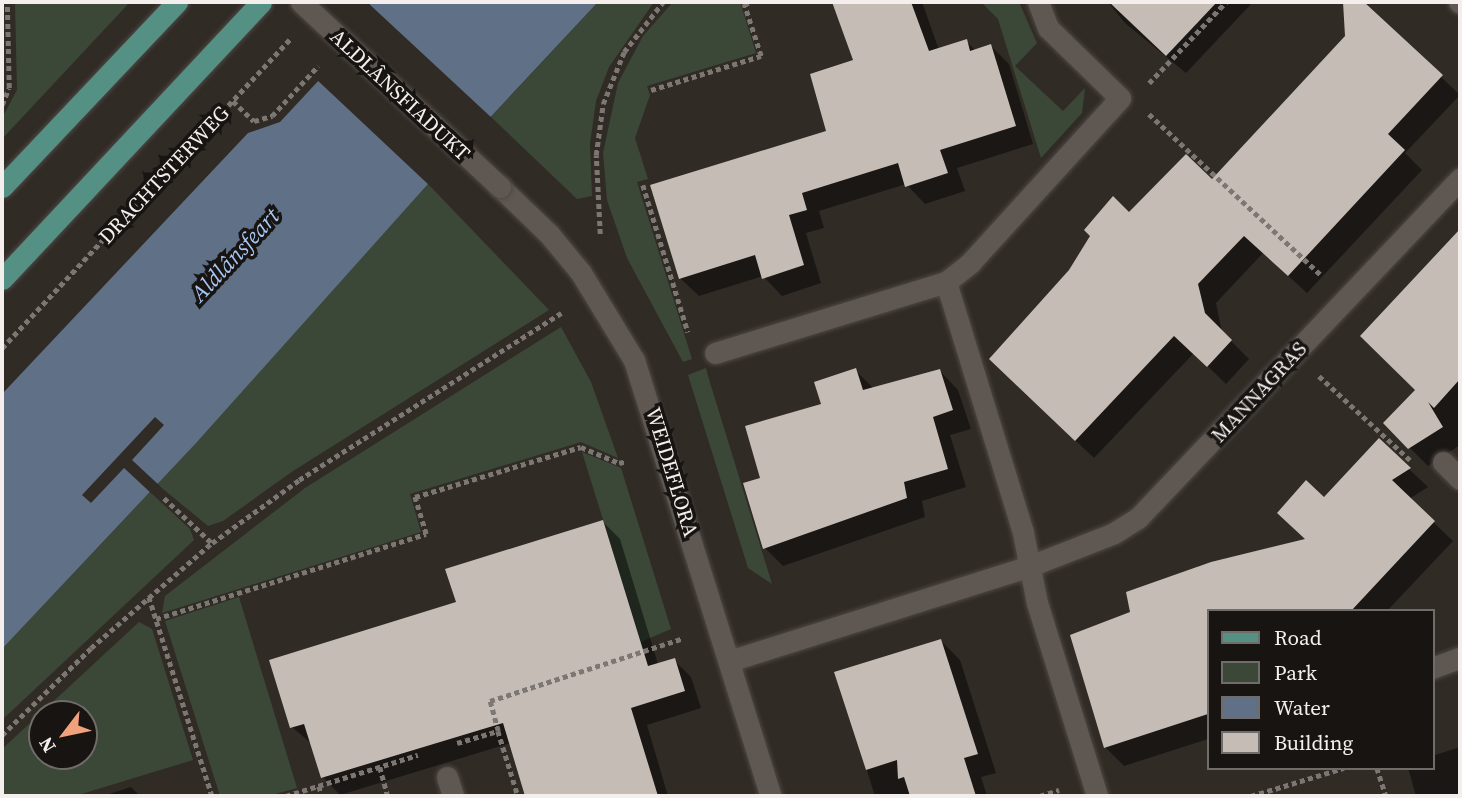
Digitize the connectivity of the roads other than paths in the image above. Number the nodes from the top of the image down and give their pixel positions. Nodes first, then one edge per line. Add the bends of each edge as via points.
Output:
1 (177, 2) edge
2 (261, 2) edge
3 (301, 2) edge
4 (1038, 2) edge
5 (1460, 179) edge
6 (2, 187) edge
7 (500, 187) joint
8 (2, 279) edge
9 (946, 282) junction
10 (715, 353) dead end
11 (1443, 462) dead end
12 (1460, 479) edge
13 (1030, 566) junction
14 (1460, 658) edge
15 (729, 661) junction
16 (1434, 667) edge
17 (771, 796) edge
18 (1097, 796) edge

1 - 6 main road
2 - 8 main road
3 - 7 street, ALDLÂNSFIADUKT, bridge
4 - 9 street via 1048,28 1127,99 970,263
5 - 13 street, MANNAGRAS via 1138,518 1114,533
7 - 15 street, WEIDEFLORA via 567,256 628,346 648,396
9 - 10 street
9 - 13 street
11 - 12 street
13 - 15 street, MANNAGRAS
13 - 18 street
14 - 16 street
15 - 17 street, WEIDEFLORA

